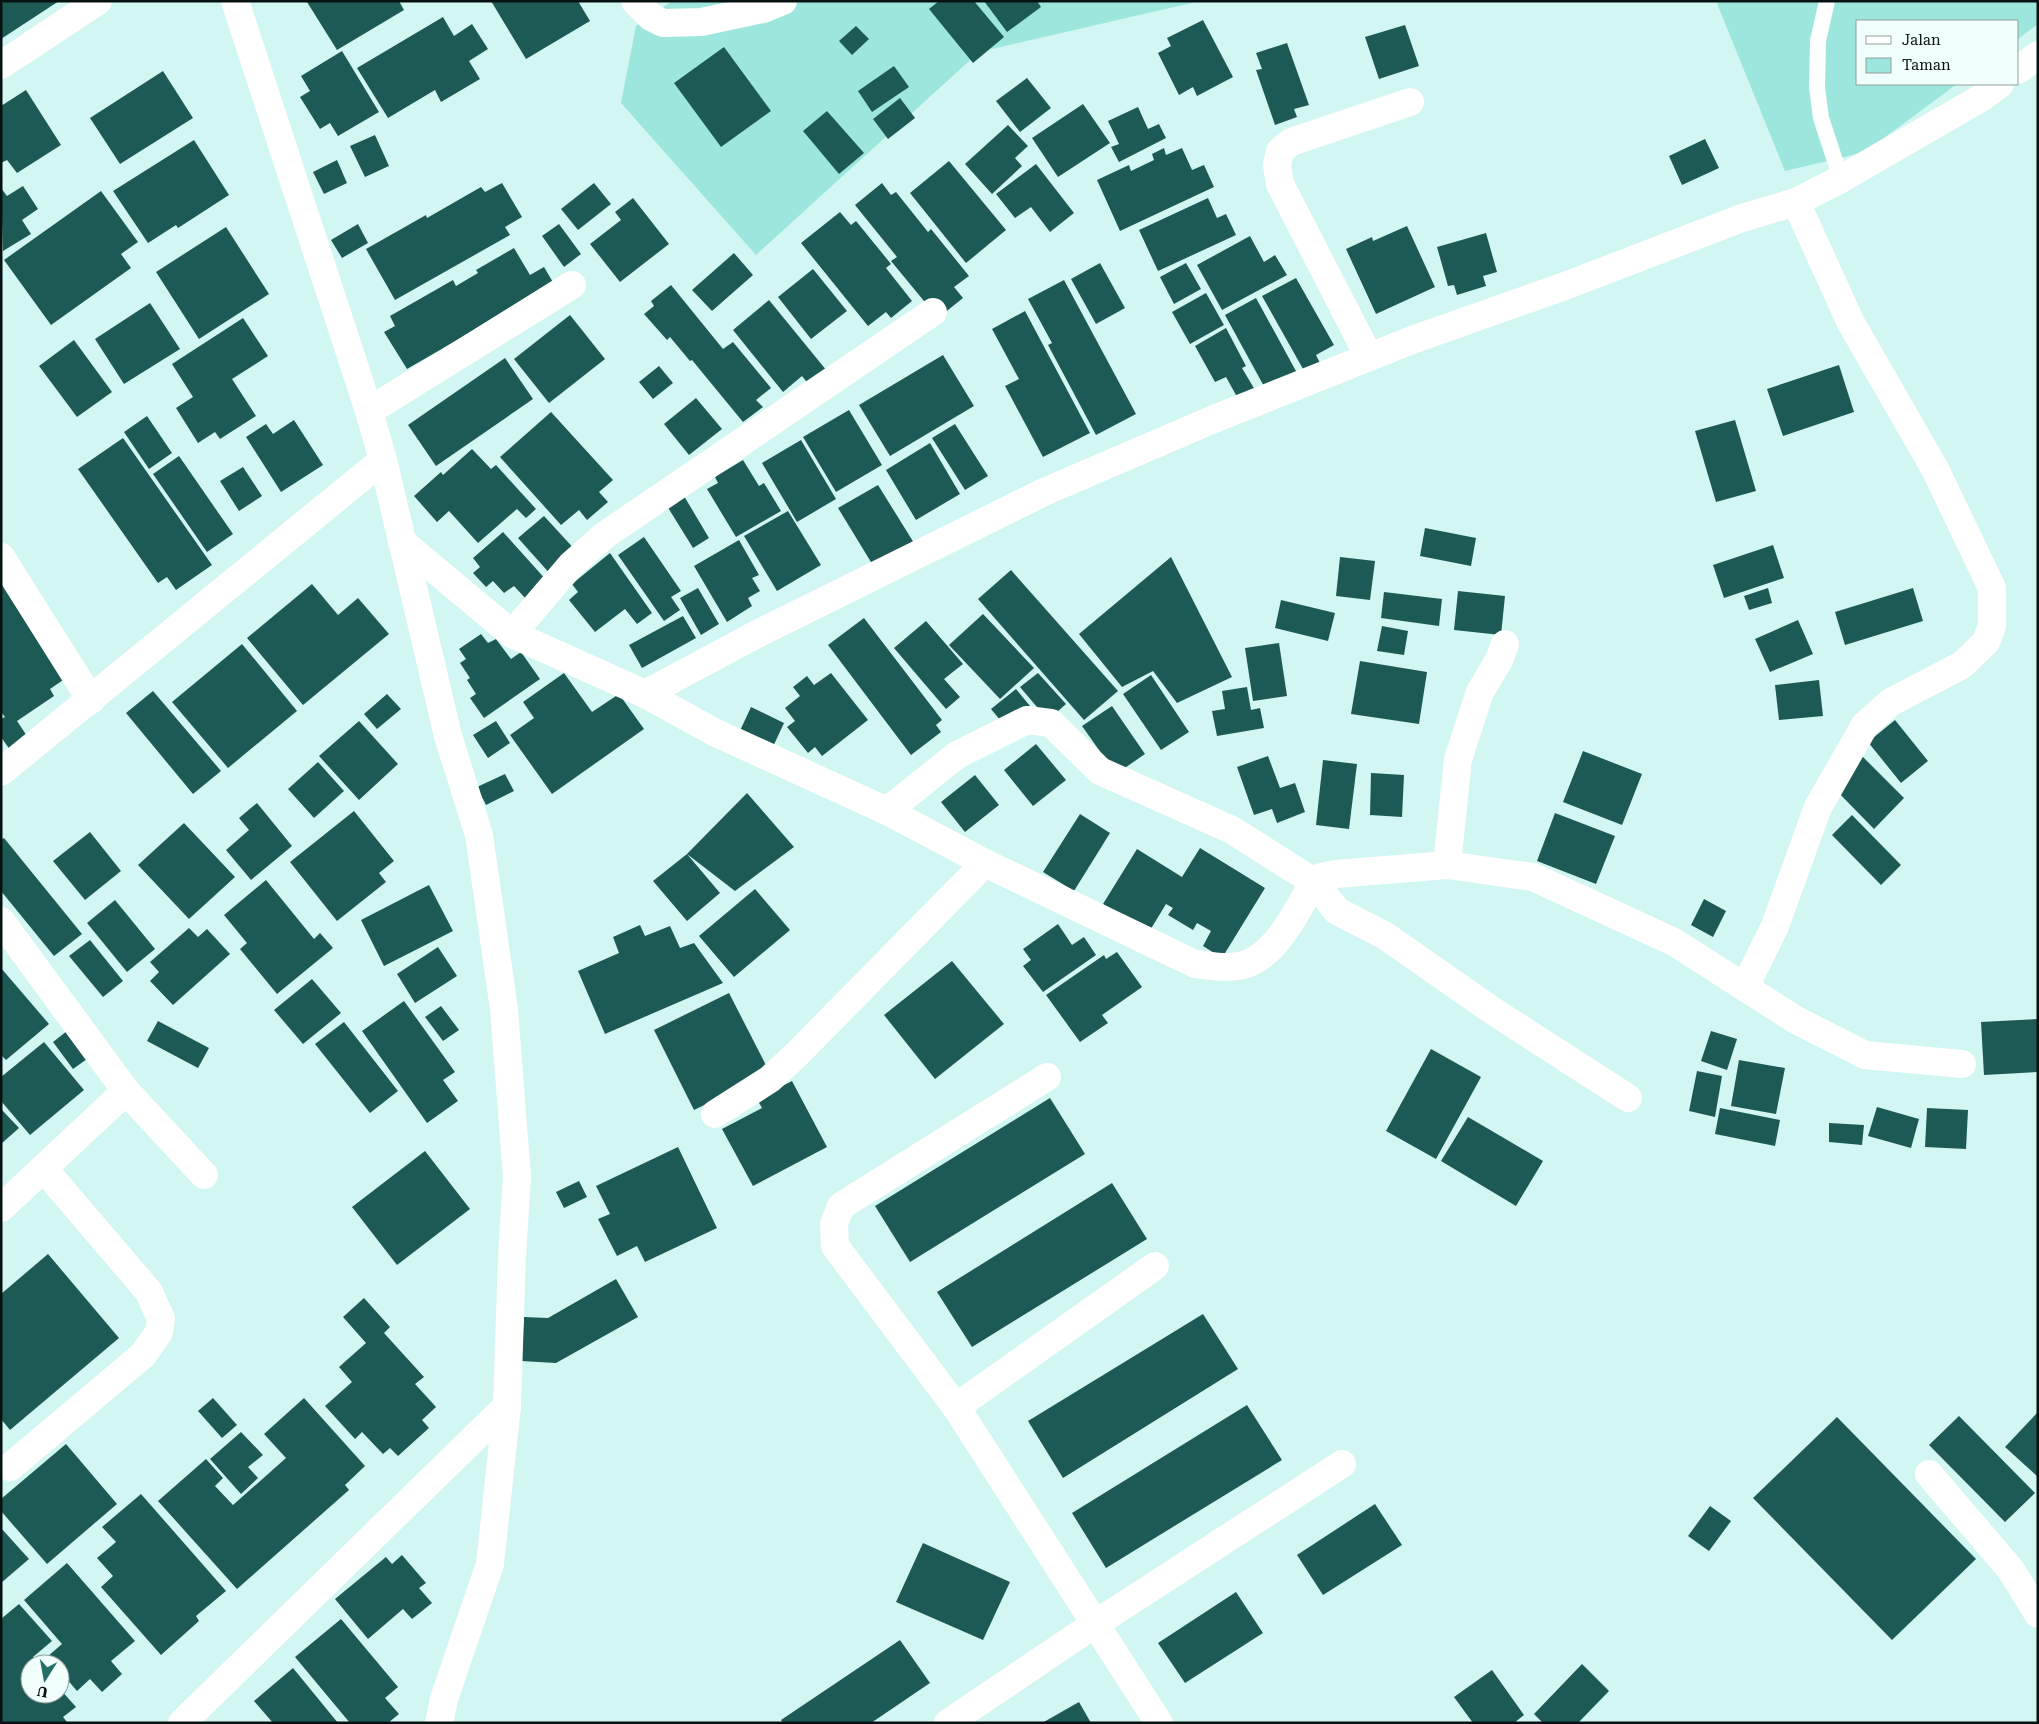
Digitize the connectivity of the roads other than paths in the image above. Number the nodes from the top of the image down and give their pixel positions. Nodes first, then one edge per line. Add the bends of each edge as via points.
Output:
1 (98, 1) edge
2 (235, 1) edge
3 (636, 1) edge
4 (783, 1) edge
5 (1827, 1) edge
6 (2038, 55) edge
7 (1, 65) edge
8 (2019, 69) edge
9 (1999, 85) edge
10 (1410, 102) dead end
11 (1841, 179) junction
12 (1796, 202) junction
13 (572, 285) dead end
14 (933, 312) dead end
15 (1368, 357) junction
16 (369, 411) junction
17 (383, 460) junction
18 (402, 542) junction
19 (1, 558) edge
20 (512, 634) junction
21 (1505, 644) dead end
22 (645, 694) junction
23 (91, 700) junction
24 (1, 772) edge
25 (886, 811) junction
26 (985, 863) junction
27 (1448, 865) junction
28 (1314, 882) junction
29 (1, 921) edge
30 (1745, 987) junction
31 (1962, 1064) dead end
32 (1047, 1076) dead end
33 (126, 1090) junction
34 (1628, 1098) dead end
35 (715, 1114) dead end
36 (44, 1170) junction
37 (204, 1175) dead end
38 (1, 1208) edge
39 (1155, 1266) dead end
40 (507, 1406) junction
41 (956, 1407) junction
42 (1342, 1464) dead end
43 (10, 1467) dead end
44 (1929, 1474) dead end
45 (2038, 1614) edge
46 (1095, 1624) junction
47 (182, 1723) edge
48 (439, 1723) edge
49 (948, 1723) edge
50 (1159, 1723) edge

1 - 7 street
2 - 16 street
3 - 4 street via 651,17 664,23 701,22 763,9
5 - 11 lane via 1818,41 1817,87 1821,118
6 - 8 street
9 - 11 street
10 - 15 street via 1291,142 1280,151 1277,165 1280,184
11 - 12 street
12 - 15 street via 1742,218
12 - 30 street via 1851,322 1935,469 1992,588 1992,626 1986,642 1962,666 1891,702 1865,724 1818,807 1775,926
13 - 16 street
14 - 20 street via 605,535 571,565
15 - 22 street via 1044,492 756,634
16 - 17 street
17 - 18 street
17 - 23 street
18 - 20 street
18 - 40 street via 448,736 479,835 504,1009 517,1176
19 - 23 street
20 - 22 street
21 - 27 street via 1480,692 1458,759
22 - 25 street via 714,732
23 - 24 street
25 - 26 street
25 - 28 street via 957,755 1027,720 1051,722 1100,770 1232,830
26 - 28 street via 1195,964 1224,967 1249,964 1274,945
26 - 35 street via 797,1054 770,1079
27 - 28 street via 1336,874
27 - 30 street via 1533,877 1674,942
28 - 34 street via 1337,911 1384,935 1493,1011
29 - 33 street
30 - 31 street via 1796,1020 1864,1055
32 - 41 street via 841,1206 834,1224 835,1246
33 - 36 street
33 - 37 street
36 - 38 street
36 - 43 street via 149,1292 160,1319 159,1332 143,1354
39 - 41 street
40 - 47 street
40 - 48 street via 490,1564 444,1699
41 - 46 street
42 - 46 street
44 - 45 street via 2011,1570
46 - 49 street
46 - 50 street

